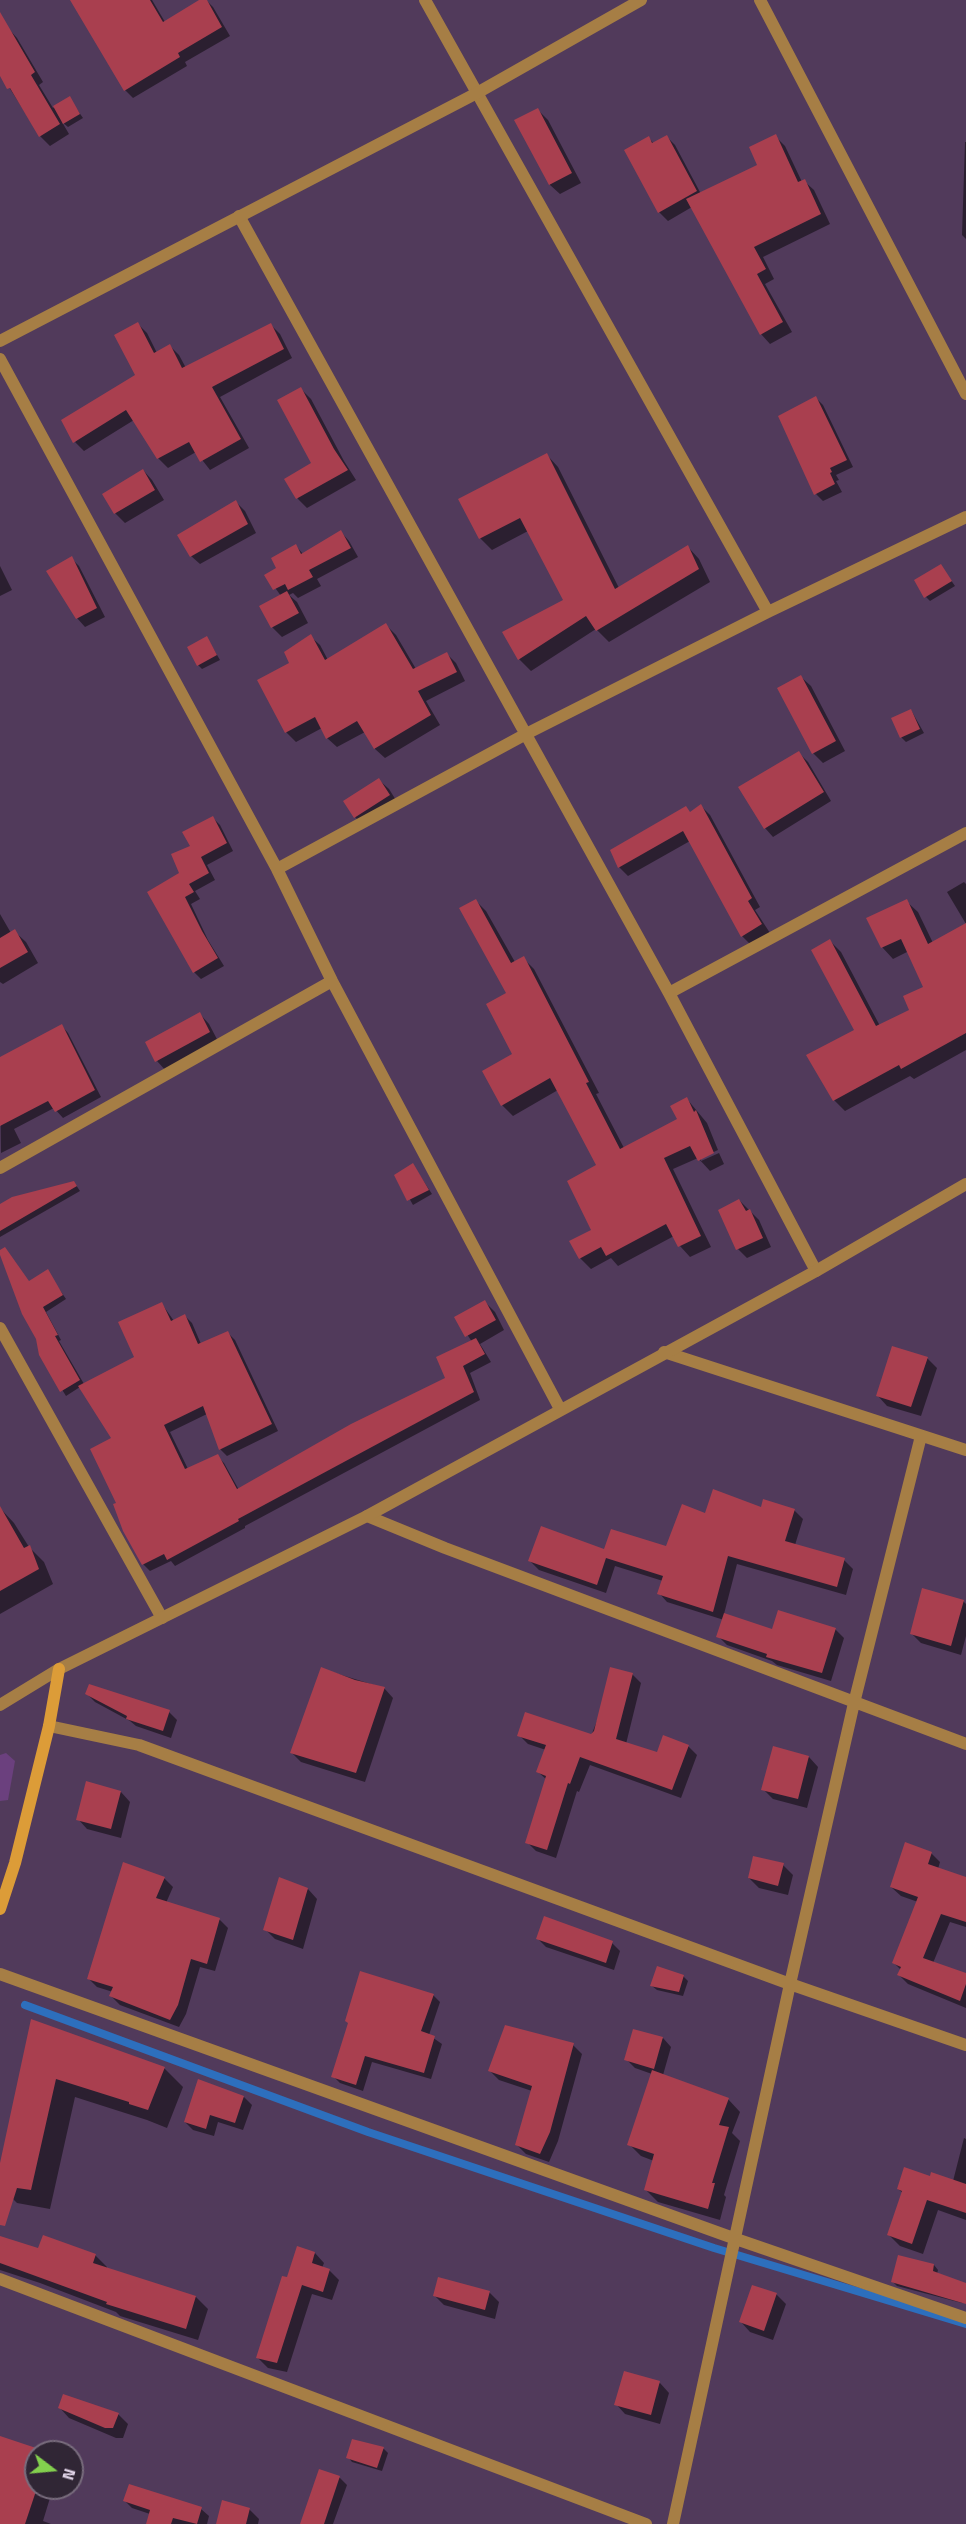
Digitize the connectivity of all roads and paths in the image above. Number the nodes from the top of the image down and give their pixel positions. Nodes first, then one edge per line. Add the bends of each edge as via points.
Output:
1 (425, 0) edge
2 (640, 0) edge
3 (760, 0) edge
4 (477, 93) junction
5 (238, 216) junction
6 (0, 341) edge
7 (0, 359) edge
8 (966, 394) edge
9 (966, 517) edge
10 (768, 612) junction
11 (526, 734) junction
12 (966, 833) edge
13 (277, 868) junction
14 (332, 981) junction
15 (669, 993) junction
16 (0, 1168) edge
17 (966, 1184) edge
18 (816, 1271) junction
19 (0, 1328) edge
20 (664, 1352) junction
21 (560, 1409) junction
22 (921, 1436) junction
23 (966, 1450) edge
24 (367, 1516) junction
25 (162, 1618) junction
26 (59, 1669) junction
27 (854, 1703) junction
28 (0, 1705) edge
29 (49, 1725) junction
30 (966, 1744) edge
31 (0, 1909) edge
32 (0, 1974) edge
33 (790, 1984) junction
34 (966, 2045) edge
35 (736, 2239) junction
36 (0, 2279) edge
37 (966, 2318) edge
38 (646, 2524) edge
39 (673, 2524) edge

1 - 4 street
2 - 4 street
3 - 8 street
4 - 5 street
4 - 10 street
5 - 6 street
5 - 11 street
7 - 13 street
9 - 10 street
10 - 11 street
11 - 13 street
11 - 15 street
12 - 15 street
13 - 14 street
14 - 16 street
14 - 21 street
15 - 18 street
17 - 18 street
18 - 20 street
19 - 25 street
20 - 21 street
20 - 22 street
21 - 24 street
22 - 23 street
22 - 27 street
24 - 25 street
24 - 27 street
25 - 26 street
26 - 28 street
26 - 29 main road
27 - 30 street
27 - 33 street
29 - 31 main road
29 - 33 street via 139,1745
32 - 35 street
33 - 34 street
33 - 35 street
35 - 37 street
35 - 39 street
36 - 38 street

